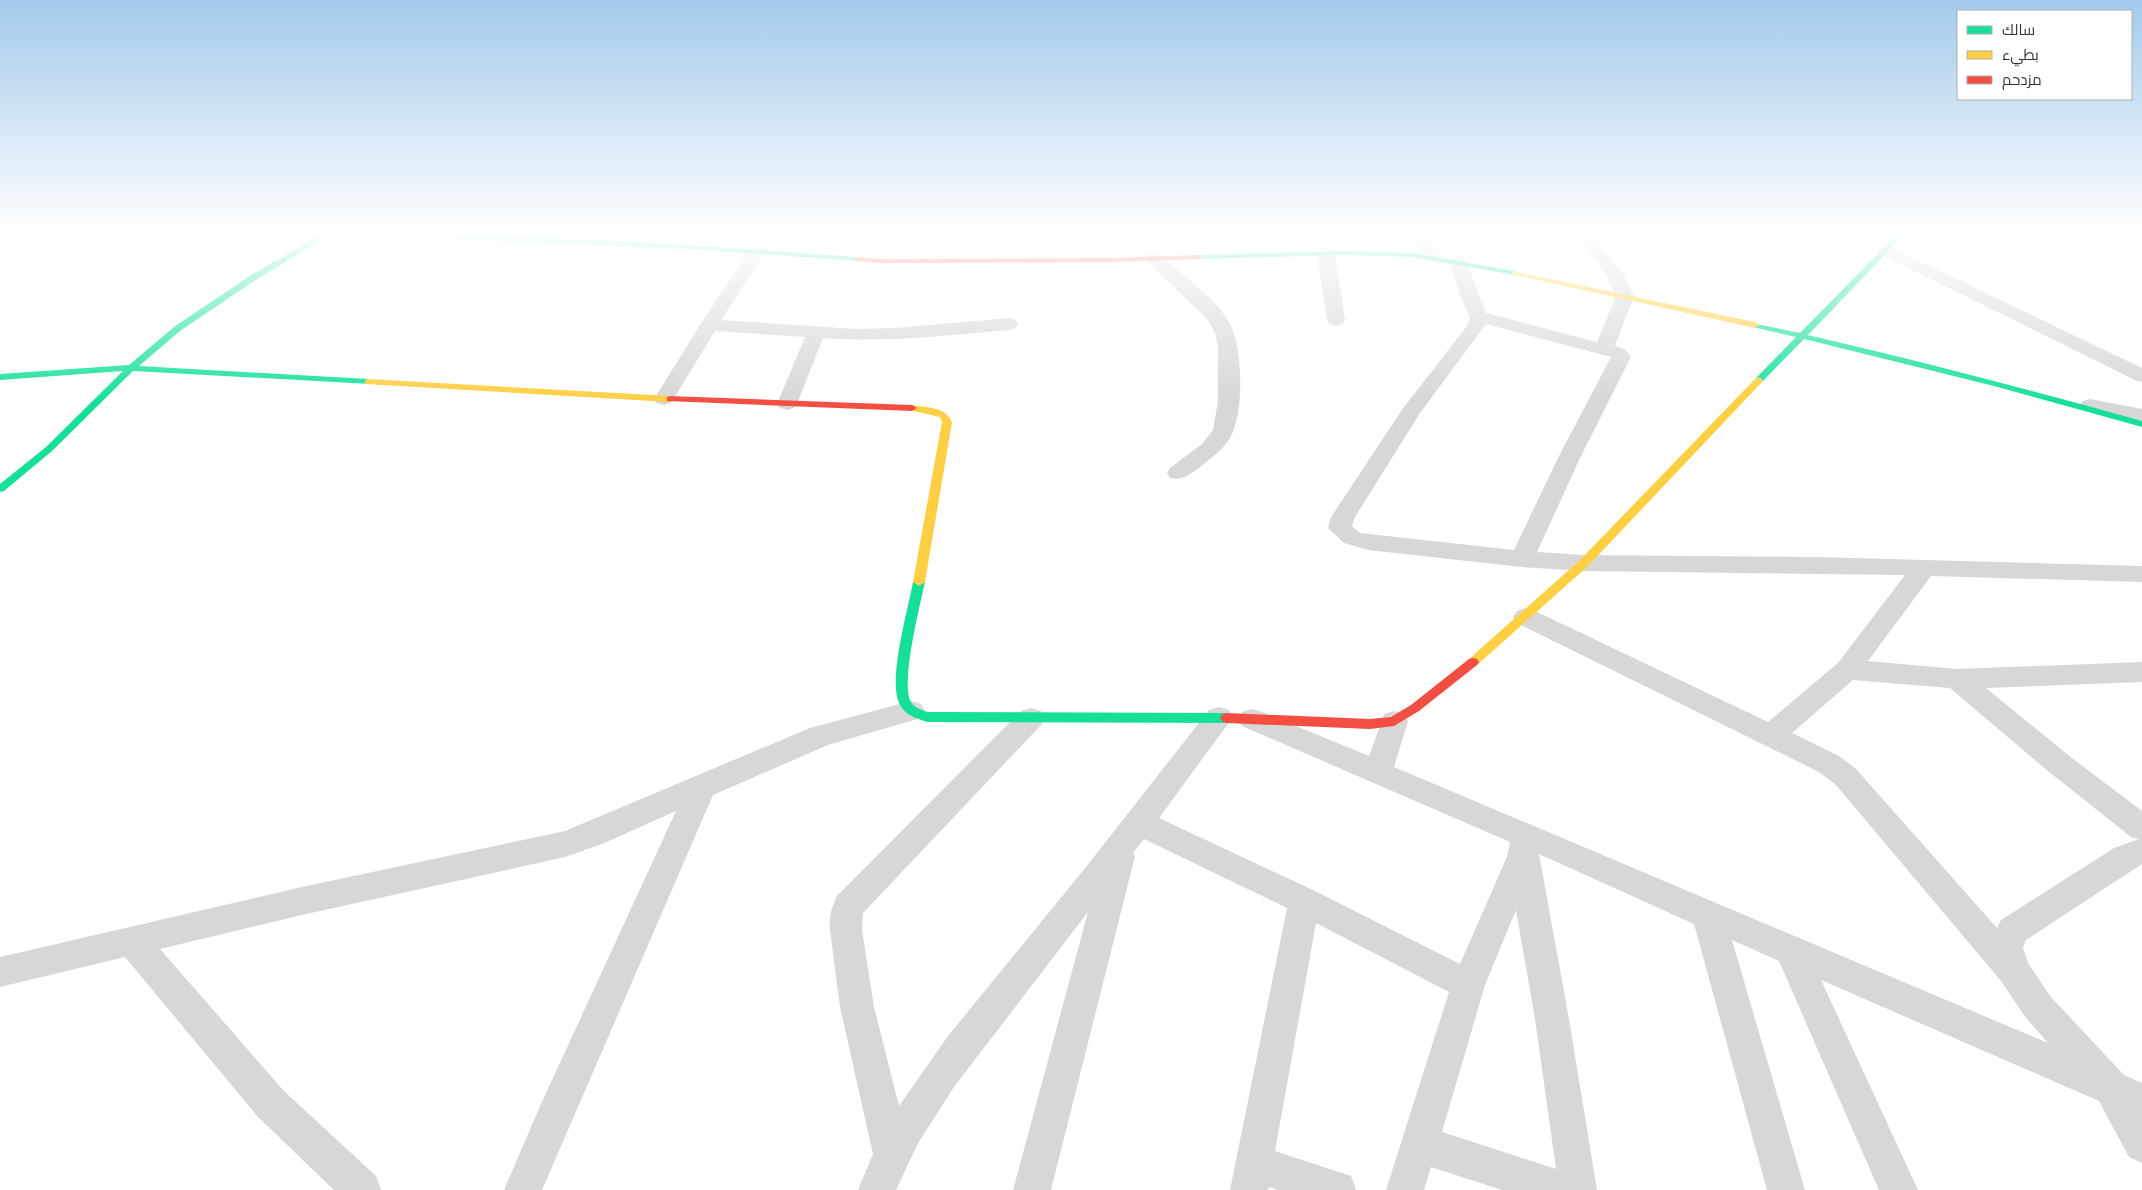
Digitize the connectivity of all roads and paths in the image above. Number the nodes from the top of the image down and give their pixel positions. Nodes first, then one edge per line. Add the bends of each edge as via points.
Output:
1 (236, 290) edge
2 (732, 290) edge
3 (1187, 290) edge
4 (1331, 290) edge
5 (1467, 290) edge
6 (1593, 290) edge
7 (1622, 290) edge
8 (1849, 290) edge
9 (1966, 290) edge
10 (1625, 296) junction
11 (1479, 317) junction
12 (1336, 320) dead end
13 (1008, 324) dead end
14 (708, 325) junction
15 (816, 333) junction
16 (1804, 337) junction
17 (1604, 349) junction
18 (130, 368) junction
19 (2142, 376) edge
20 (0, 377) edge
21 (2039, 394) junction
22 (664, 399) junction
23 (787, 404) junction
24 (2142, 415) edge
25 (2142, 424) edge
26 (1178, 473) dead end
27 (0, 489) edge
28 (1522, 560) junction
29 (1584, 563) junction
30 (1924, 568) junction
31 (2142, 574) edge
32 (1526, 616) junction
33 (1847, 670) junction
34 (2142, 672) edge
35 (1957, 679) junction
36 (911, 711) junction
37 (1219, 717) junction
38 (1031, 718) junction
39 (1252, 719) junction
40 (1394, 721) junction
41 (1771, 735) junction
42 (1378, 773) junction
43 (702, 787) junction
44 (2142, 828) edge
45 (1131, 835) junction
46 (1524, 846) junction
47 (2142, 851) edge
48 (1304, 901) junction
49 (1708, 915) junction
50 (133, 942) junction
51 (1790, 951) junction
52 (2013, 970) junction
53 (0, 972) edge
54 (1468, 984) junction
55 (2126, 1094) edge
56 (1419, 1144) junction
57 (2142, 1144) edge
58 (892, 1156) junction
59 (1252, 1176) edge
60 (362, 1190) edge
61 (523, 1190) edge
62 (877, 1190) edge
63 (1032, 1190) edge
64 (1337, 1190) edge
65 (1405, 1190) edge
66 (1561, 1190) edge
67 (1578, 1190) edge
68 (1786, 1190) edge
69 (1899, 1190) edge

1 - 18 street via 207,307
2 - 14 street
3 - 26 street via 1212,313 1227,338 1230,401 1227,425 1220,439
4 - 12 street
5 - 11 street
6 - 10 street
7 - 10 street
8 - 16 street
9 - 19 street
10 - 16 street
10 - 17 street
11 - 17 street
11 - 28 street via 1471,334 1411,411 1343,517 1340,528 1352,538 1368,542
13 - 15 street via 896,334
14 - 15 street
14 - 22 street
15 - 23 street
16 - 21 street
16 - 29 street
17 - 28 street via 1621,357 1568,458
18 - 20 street
18 - 22 street
18 - 27 street via 67,433
21 - 24 street
21 - 25 street
22 - 23 street
23 - 36 street via 921,409 944,415 947,422 901,687 903,702
28 - 29 street
29 - 30 street
29 - 32 street
30 - 31 street
30 - 33 street
32 - 40 street via 1415,708
32 - 41 street
33 - 35 street
33 - 41 street
34 - 35 street
35 - 44 street
36 - 38 street via 927,717
36 - 43 street via 820,736
37 - 38 street
37 - 39 street
37 - 45 street
38 - 58 street via 848,906 846,930 857,1007
39 - 40 street via 1370,724
39 - 42 street
40 - 42 street
41 - 52 street via 1829,764 1846,777
42 - 46 street
43 - 50 street via 565,844
43 - 61 street
45 - 48 street
45 - 58 street via 923,1099
45 - 63 street
46 - 49 street
46 - 54 street
46 - 67 street
47 - 52 street via 2125,857 2013,930 2006,947
48 - 54 street
48 - 59 street
49 - 51 street
49 - 68 street
50 - 53 street
50 - 60 street via 271,1104
51 - 55 street
51 - 69 street
52 - 55 street via 2038,1007
54 - 56 street
55 - 57 street
56 - 65 street
56 - 66 street
58 - 62 street
59 - 64 street

